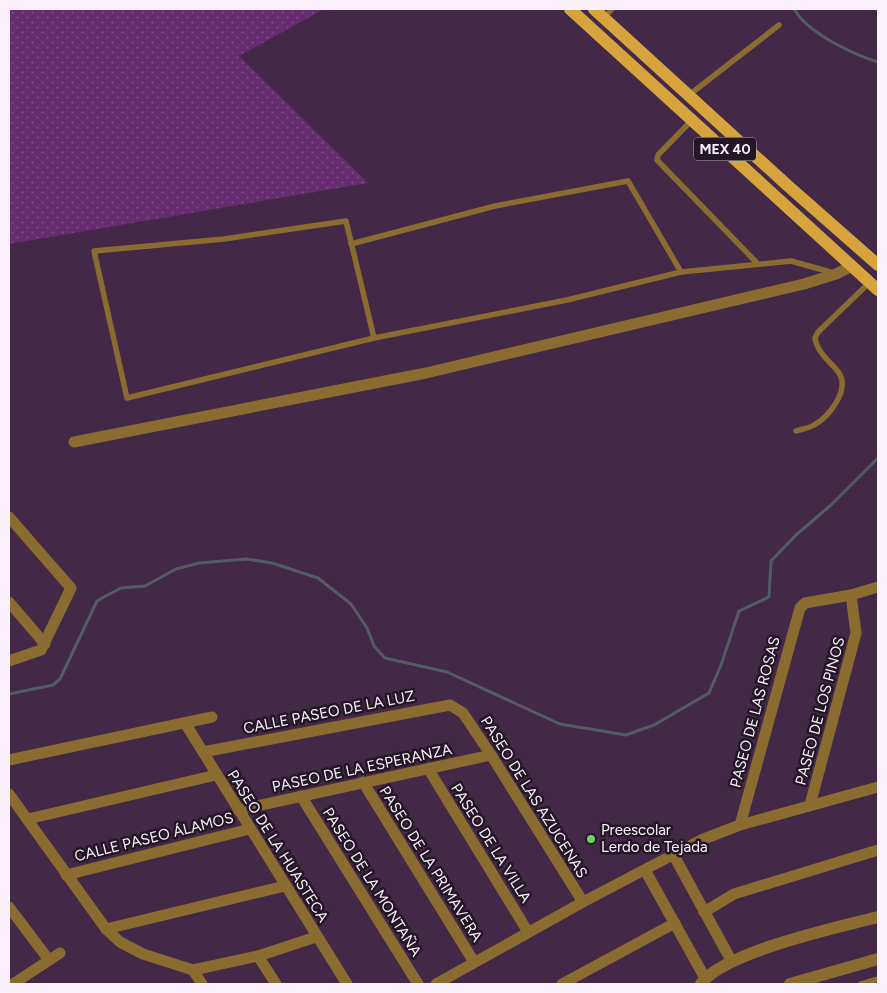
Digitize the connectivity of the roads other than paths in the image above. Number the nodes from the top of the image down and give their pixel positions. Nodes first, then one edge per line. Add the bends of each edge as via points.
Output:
1 (570, 9) edge
2 (594, 9) edge
3 (608, 13) edge
4 (778, 25) dead end
5 (689, 95) junction
6 (693, 120) junction
7 (787, 185) junction
8 (351, 244) junction
9 (757, 263) junction
10 (878, 265) edge
11 (852, 266) junction
12 (681, 272) junction
13 (836, 274) junction
14 (874, 286) edge
15 (374, 338) junction
16 (796, 431) dead end
17 (74, 442) dead end
18 (9, 517) edge
19 (878, 587) edge
20 (850, 595) junction
21 (9, 602) edge
22 (45, 644) junction
23 (9, 661) edge
24 (459, 709) joint
25 (212, 717) dead end
26 (185, 723) junction
27 (203, 752) junction
28 (491, 755) junction
29 (9, 760) edge
30 (429, 770) junction
31 (216, 774) junction
32 (362, 782) junction
33 (878, 786) edge
34 (9, 794) edge
35 (301, 796) junction
36 (810, 805) junction
37 (238, 810) junction
38 (28, 819) junction
39 (740, 825) junction
40 (250, 829) junction
41 (878, 850) edge
42 (673, 854) junction
43 (645, 870) junction
44 (66, 875) junction
45 (284, 886) junction
46 (583, 902) junction
47 (9, 908) edge
48 (704, 912) junction
49 (878, 917) edge
50 (675, 923) junction
51 (106, 929) junction
52 (528, 932) junction
53 (316, 937) junction
54 (60, 953) dead end
55 (258, 956) junction
56 (878, 959) edge
57 (49, 960) junction
58 (474, 962) junction
59 (732, 962) junction
60 (193, 970) junction
61 (878, 979) edge
62 (703, 981) edge
63 (13, 984) edge
64 (202, 984) edge
65 (276, 984) edge
66 (347, 984) edge
67 (418, 984) edge
68 (436, 984) edge
69 (562, 984) edge
70 (790, 984) edge
71 (861, 984) edge

1 - 6 main road, MEX 40
2 - 3 main road, MEX 40
3 - 5 main road, MEX 40
4 - 5 lane
5 - 7 main road, MEX 40
6 - 7 main road via 709,123 775,181
6 - 9 lane via 656,160
6 - 11 main road, MEX 40
7 - 10 main road, MEX 40
8 - 12 lane via 495,206 628,181
8 - 15 lane
8 - 15 lane via 346,220 224,239 94,251 127,398
9 - 12 lane
9 - 13 lane via 796,261
11 - 13 street
11 - 14 main road, MEX 40
12 - 15 lane via 567,300
13 - 17 street via 426,373
14 - 16 lane via 818,332 815,338 819,350 840,375 842,390 828,413 815,425
18 - 22 street via 71,588
19 - 20 street
20 - 36 street, PASEO DE LOS PINOS via 856,633
20 - 39 street, PASEO DE LAS ROSAS via 805,603 800,608
21 - 22 street
22 - 23 street via 37,652
24 - 27 street, CALLE PASEO DE LA LUZ via 445,704
24 - 28 street, PASEO DE LAS AZUCENAS
25 - 26 street
26 - 27 street, PASEO DE LA HUASTECA
26 - 29 street
27 - 31 street, PASEO DE LA HUASTECA
28 - 30 street, PASEO DE LA ESPERANZA
28 - 46 street, PASEO DE LAS AZUCENAS
30 - 32 street, PASEO DE LA ESPERANZA
30 - 52 street, PASEO DE LA VILLA
31 - 37 street, PASEO DE LA HUASTECA
31 - 38 street
32 - 35 street, PASEO DE LA ESPERANZA
32 - 58 street, PASEO DE LA PRIMAVERA
33 - 36 street
34 - 38 street
35 - 37 street, PASEO DE LA ESPERANZA
35 - 67 street, PASEO DE LA MONTAÑA
36 - 39 street
37 - 40 street, PASEO DE LA HUASTECA
38 - 44 street
39 - 42 street
40 - 44 street, CALLE PASEO ÁLAMOS
40 - 45 street, PASEO DE LA HUASTECA
41 - 48 street via 734,894
42 - 43 street
42 - 48 street
43 - 46 street
43 - 50 street
44 - 51 street
45 - 51 street
45 - 53 street, PASEO DE LA HUASTECA
46 - 52 street
47 - 57 street
48 - 59 street
49 - 59 street via 788,941
50 - 62 street
50 - 69 street
51 - 60 street via 120,942 143,954
52 - 58 street
53 - 55 street
53 - 66 street, PASEO DE LA HUASTECA
54 - 57 street
55 - 60 street
55 - 65 street
56 - 70 street
57 - 63 street
58 - 68 street
59 - 62 street
60 - 64 street
61 - 71 lane

